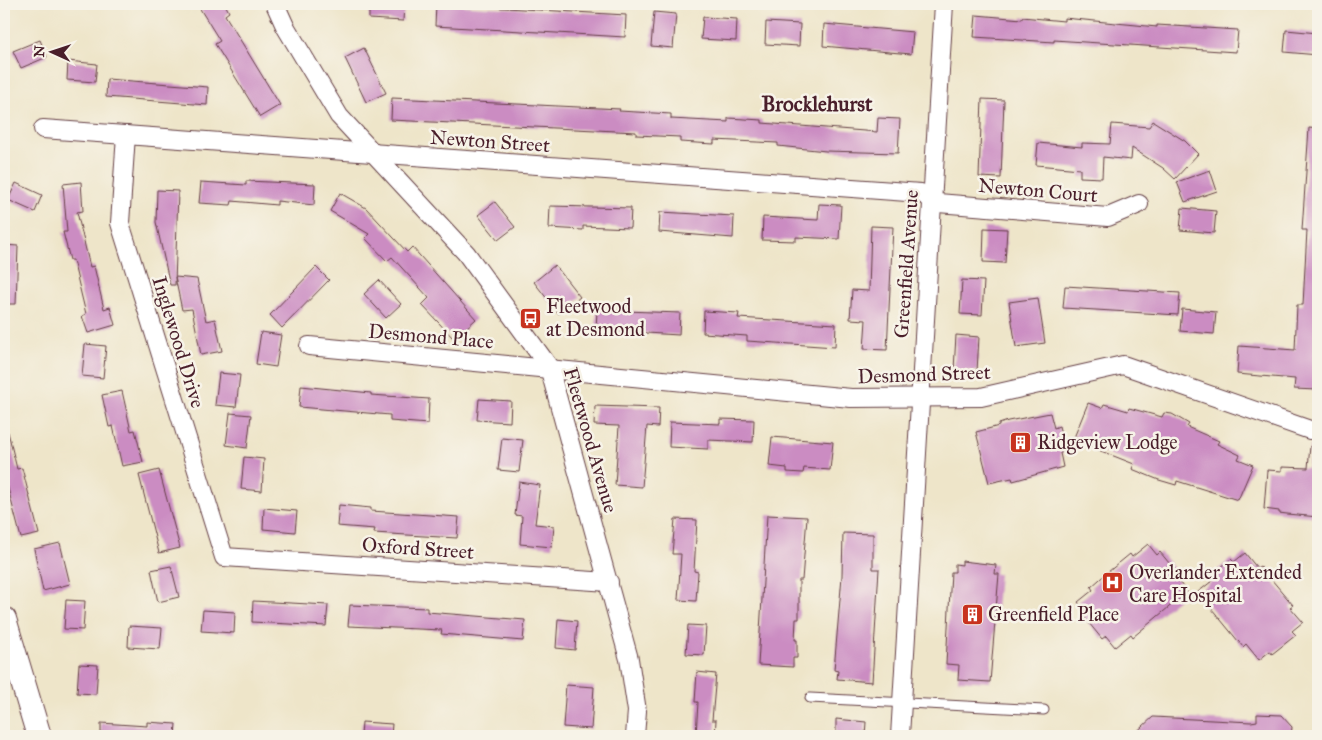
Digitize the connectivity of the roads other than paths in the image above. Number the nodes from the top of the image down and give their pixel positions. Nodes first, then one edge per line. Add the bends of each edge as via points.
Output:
1 (275, 4) edge
2 (944, 4) edge
3 (43, 128) dead end
4 (126, 135) junction
5 (375, 154) junction
6 (931, 199) junction
7 (1139, 204) dead end
8 (309, 346) dead end
9 (549, 367) junction
10 (919, 397) junction
11 (1318, 430) edge
12 (224, 558) joint
13 (609, 582) junction
14 (4, 619) edge
15 (810, 698) dead end
16 (902, 702) junction
17 (1044, 710) dead end
18 (39, 736) edge
19 (635, 736) edge
20 (900, 736) edge

1 - 5 street, Fleetwood Avenue via 340,116
2 - 6 street, Greenfield Avenue
3 - 4 street, Newton Street
4 - 5 street, Newton Street
4 - 12 street, Inglewood Drive via 120,223
5 - 6 street, Newton Street via 921,193
5 - 9 street, Fleetwood Avenue via 466,253
6 - 7 street, Newton Court via 938,203 1108,217
6 - 10 street, Greenfield Avenue
8 - 9 street, Desmond Place
9 - 10 street, Desmond Street via 851,398
9 - 13 street, Fleetwood Avenue
10 - 11 street, Desmond Street via 981,397 1124,365 1310,430
10 - 16 street, Greenfield Avenue
12 - 13 street, Oxford Street
13 - 19 street, Fleetwood Avenue via 629,659 637,710
14 - 18 street
15 - 16 lane
16 - 17 lane
16 - 20 street, Greenfield Avenue

